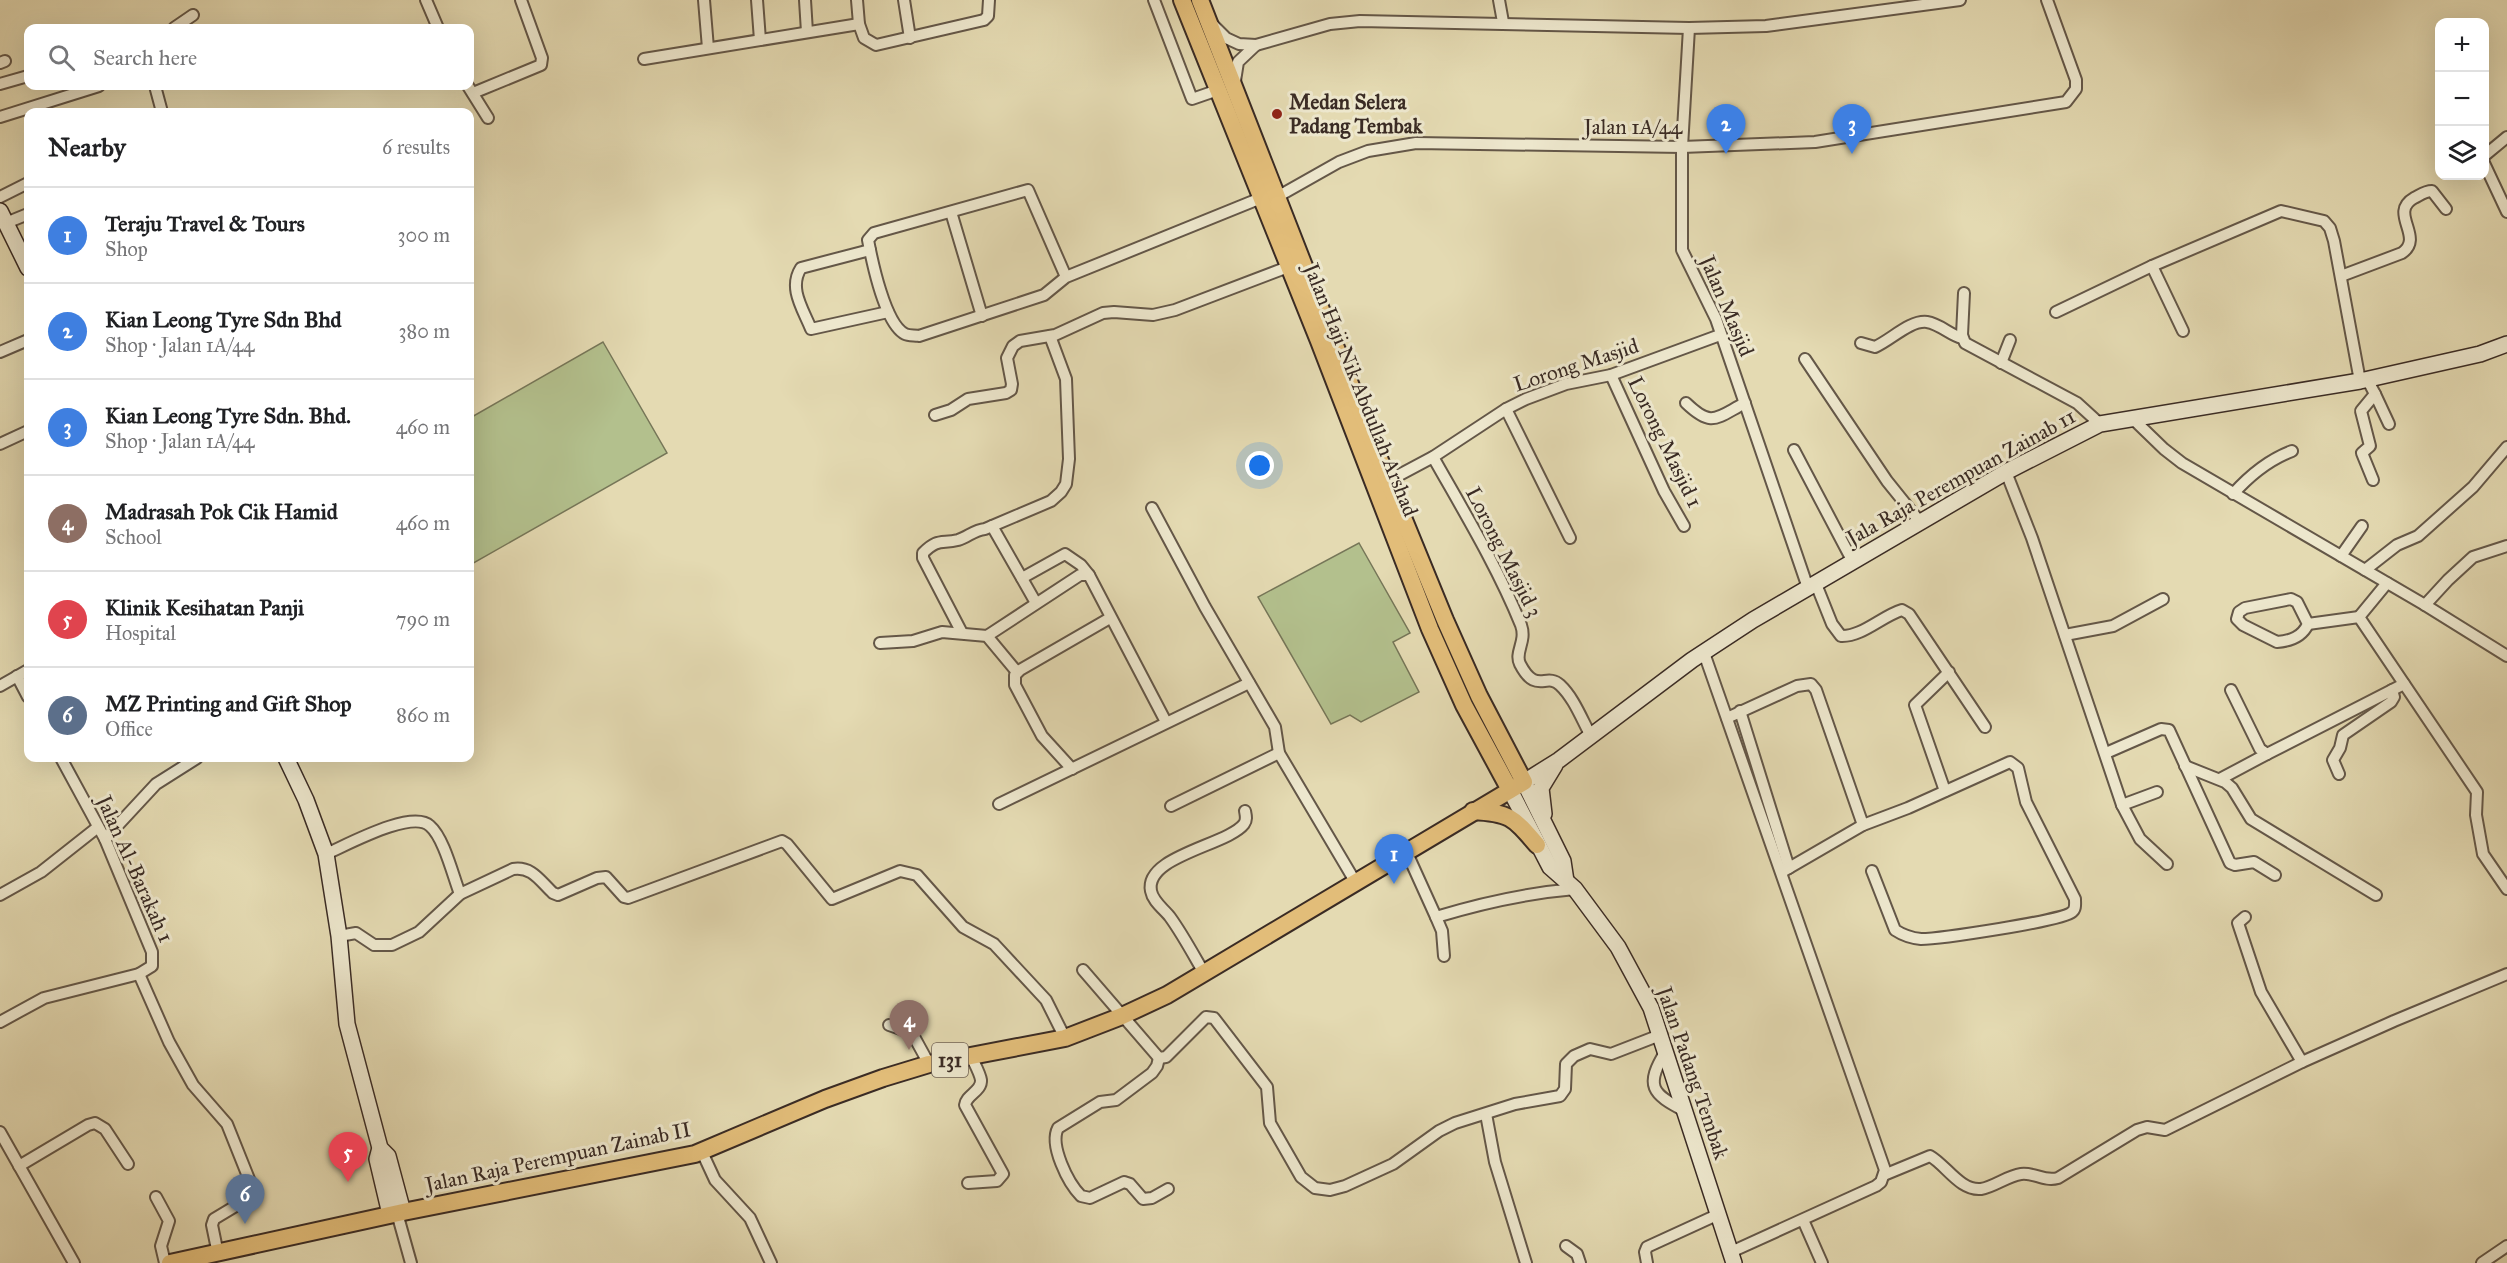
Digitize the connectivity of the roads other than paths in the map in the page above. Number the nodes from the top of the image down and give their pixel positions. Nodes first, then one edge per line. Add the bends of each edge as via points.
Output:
1 (426, 0) edge
2 (521, 0) edge
3 (704, 0) edge
4 (757, 0) edge
5 (805, 0) edge
6 (857, 0) edge
7 (904, 0) edge
8 (990, 0) edge
9 (1182, 0) edge
10 (1200, 0) edge
11 (1499, 0) edge
12 (1960, 0) edge
13 (2047, 0) edge
14 (1158, 1) edge
15 (193, 15) dead end
16 (1207, 17) junction
17 (1503, 22) junction
18 (180, 24) edge
19 (436, 24) edge
20 (859, 24) junction
21 (1689, 28) junction
22 (807, 32) junction
23 (910, 38) junction
24 (760, 40) junction
25 (1256, 45) junction
26 (708, 48) junction
27 (644, 59) dead end
28 (24, 77) edge
29 (0, 84) edge
30 (1235, 85) junction
31 (474, 88) edge
32 (86, 90) edge
33 (156, 90) edge
34 (471, 90) edge
35 (1218, 90) junction
36 (29, 108) edge
37 (161, 108) edge
38 (24, 109) edge
39 (0, 117) edge
40 (488, 118) dead end
41 (2507, 137) edge
42 (1682, 147) junction
43 (2489, 152) edge
44 (2489, 174) edge
45 (24, 185) edge
46 (0, 196) edge
47 (1269, 197) junction
48 (2446, 209) dead end
49 (951, 212) junction
50 (2507, 212) edge
51 (24, 214) edge
52 (3, 217) edge
53 (870, 250) junction
54 (24, 260) edge
55 (2152, 266) junction
56 (1288, 267) junction
57 (2341, 276) junction
58 (1066, 277) junction
59 (1964, 293) dead end
60 (888, 312) junction
61 (2056, 312) dead end
62 (982, 316) junction
63 (2182, 331) dead end
64 (1720, 335) junction
65 (1050, 336) junction
66 (1962, 338) junction
67 (2010, 340) dead end
68 (24, 342) edge
69 (1861, 343) dead end
70 (2507, 344) edge
71 (0, 352) edge
72 (1805, 359) dead end
73 (2001, 363) junction
74 (1611, 375) junction
75 (2363, 380) junction
76 (2375, 394) junction
77 (1686, 403) dead end
78 (1745, 404) junction
79 (1506, 409) junction
80 (935, 415) dead end
81 (2133, 419) junction
82 (2100, 424) junction
83 (2390, 424) dead end
84 (24, 433) edge
85 (0, 444) edge
86 (2507, 447) edge
87 (1794, 450) dead end
88 (2292, 451) dead end
89 (1433, 458) junction
90 (2007, 472) junction
91 (2373, 480) dead end
92 (1388, 481) junction
93 (2233, 494) junction
94 (1152, 508) dead end
95 (1920, 522) junction
96 (992, 526) junction
97 (1684, 526) dead end
98 (2361, 526) dead end
99 (1570, 538) dead end
100 (2507, 546) edge
101 (2341, 556) junction
102 (1853, 562) junction
103 (2365, 570) junction
104 (1089, 575) junction
105 (1022, 578) junction
106 (2387, 583) junction
107 (1812, 586) junction
108 (2163, 599) dead end
109 (1036, 603) junction
110 (2425, 605) junction
111 (2359, 617) junction
112 (1110, 618) junction
113 (2308, 624) junction
114 (962, 633) junction
115 (2065, 635) junction
116 (987, 636) junction
117 (880, 643) dead end
118 (1704, 653) junction
119 (2507, 656) edge
120 (24, 672) edge
121 (1017, 672) junction
122 (1949, 672) junction
123 (18, 676) junction
124 (1249, 683) junction
125 (2404, 684) junction
126 (0, 686) edge
127 (24, 689) edge
128 (2232, 690) dead end
129 (2392, 690) junction
130 (1740, 711) junction
131 (1727, 718) junction
132 (2335, 719) junction
133 (1166, 722) junction
134 (1985, 727) dead end
135 (2343, 735) junction
136 (1591, 736) junction
137 (1280, 753) junction
138 (2106, 753) junction
139 (2267, 754) junction
140 (1559, 760) junction
141 (63, 762) edge
142 (191, 762) edge
143 (288, 762) edge
144 (2185, 766) junction
145 (1072, 769) junction
146 (2339, 774) dead end
147 (2220, 779) junction
148 (1517, 786) junction
149 (1945, 791) junction
150 (2157, 792) dead end
151 (999, 804) dead end
152 (2122, 805) junction
153 (1171, 806) dead end
154 (1245, 811) dead end
155 (1473, 811) junction
156 (1863, 825) junction
157 (98, 827) junction
158 (1542, 838) junction
159 (105, 839) junction
160 (1407, 853) junction
161 (326, 854) junction
162 (2167, 864) dead end
163 (1786, 870) junction
164 (1872, 871) dead end
165 (2275, 875) dead end
166 (1356, 883) junction
167 (1571, 885) junction
168 (2507, 889) edge
169 (460, 894) junction
170 (0, 895) edge
171 (2376, 895) dead end
172 (1436, 917) junction
173 (2245, 917) dead end
174 (339, 936) junction
175 (1444, 956) dead end
176 (1083, 970) dead end
177 (1204, 972) junction
178 (139, 974) junction
179 (2507, 974) edge
180 (1122, 1016) junction
181 (1, 1017) edge
182 (889, 1025) dead end
183 (1660, 1035) junction
184 (1065, 1038) junction
185 (1666, 1052) junction
186 (971, 1056) junction
187 (1159, 1058) junction
188 (2302, 1062) junction
189 (929, 1064) junction
190 (1685, 1111) junction
191 (1486, 1114) junction
192 (0, 1132) edge
193 (702, 1152) junction
194 (128, 1164) dead end
195 (19, 1166) junction
196 (1884, 1175) junction
197 (968, 1183) dead end
198 (1168, 1189) dead end
199 (156, 1197) dead end
200 (397, 1213) junction
201 (1719, 1214) junction
202 (1803, 1220) junction
203 (2507, 1245) edge
204 (1566, 1246) dead end
205 (218, 1254) junction
206 (1733, 1257) edge
207 (74, 1263) edge
208 (165, 1263) edge
209 (170, 1263) edge
210 (411, 1263) edge
211 (771, 1263) edge
212 (1526, 1263) edge
213 (1580, 1263) edge
214 (1647, 1263) edge
215 (1822, 1263) edge
216 (2482, 1263) edge

1 - 19 street
2 - 31 street via 542,58 541,65
3 - 26 street
4 - 24 street
5 - 22 street
6 - 20 street
7 - 23 street
8 - 23 street via 984,20
9 - 35 main road, Jalan Haji Nik Abdullah Arshad
10 - 16 main road, Jalan Haji Nik Abdullah Arshad
11 - 17 street
12 - 21 street via 1766,26
13 - 42 street, Jalan 1A/44 via 2076,80 2076,89 2067,102 1815,142
14 - 35 street via 1192,99
15 - 18 street
16 - 25 street via 1226,38
16 - 30 main road, Jalan Haji Nik Abdullah Arshad
17 - 21 street
17 - 25 street via 1360,21 1330,24
20 - 22 street
20 - 23 street via 864,38 876,45
21 - 42 street, Jalan Masjid
22 - 24 street
24 - 26 street
25 - 30 street via 1238,62
26 - 27 street
28 - 29 street
30 - 47 main road, Jalan Haji Nik Abdullah Arshad
32 - 36 street
33 - 37 street
34 - 40 street
35 - 47 main road, Jalan Haji Nik Abdullah Arshad
38 - 39 street
41 - 43 street
42 - 47 street, Jalan 1A/44 via 1416,142 1348,158
42 - 64 street, Jalan Masjid via 1682,250
44 - 50 street
45 - 46 street
47 - 56 main road, Jalan Haji Nik Abdullah Arshad
47 - 58 street, Jalan 1A/44
47 - 92 main road, Jalan Haji Nik Abdullah Arshad
48 - 57 street via 2432,191 2410,201 2403,215 2412,239 2409,248
49 - 53 street via 874,233 868,240
49 - 58 street via 1028,190
49 - 62 street
51 - 52 street
52 - 54 main road
53 - 60 street
53 - 60 street via 801,268 795,277 795,289 811,329
55 - 57 street via 2281,211 2315,217 2327,224
55 - 61 street
55 - 63 street
56 - 65 street via 1175,310 1153,315 1103,313
56 - 148 main road, Jalan Haji Nik Abdullah Arshad via 1430,629 1464,705
57 - 75 street
58 - 62 street, Jalan 1A/44 via 1044,295
59 - 66 street
60 - 62 street, Jalan 1A/44 via 906,335 919,336
64 - 74 street, Lorong Masjid
64 - 78 street, Jalan Masjid
65 - 80 street via 1020,341 1013,346 1007,358 1011,390 970,398
65 - 96 street via 1066,380 1066,484 1051,501
66 - 69 street via 1927,322 1875,346
66 - 73 street
67 - 73 street
68 - 71 street
70 - 75 main road, Jala Raja Perempuan Zainab 11 via 2480,354
72 - 95 street via 1887,481
73 - 82 street via 2077,403
74 - 79 street, Lorong Masjid via 1566,384
74 - 97 street, Lorong Masjid 1
75 - 76 street
75 - 81 main road, Jala Raja Perempuan Zainab 11
76 - 83 street
76 - 91 street via 2361,414 2370,446 2362,453
77 - 78 street via 1700,417 1711,419
78 - 107 street, Jalan Masjid
79 - 89 street, Lorong Masjid
79 - 99 street
81 - 82 main road, Jala Raja Perempuan Zainab 11
81 - 93 street via 2182,463
82 - 90 main road, Jala Raja Perempuan Zainab 11
84 - 85 street
86 - 103 street via 2473,487 2417,537 2397,545
87 - 102 street
88 - 93 street via 2250,475
89 - 92 street, Lorong Masjid
89 - 136 street, Lorong Masjid 3 via 1520,623 1524,637 1518,657 1520,664 1533,681 1551,681 1567,692
90 - 95 main road, Jala Raja Perempuan Zainab 11
90 - 115 street
92 - 148 main road, Jalan Haji Nik Abdullah Arshad
93 - 101 street
94 - 124 street
95 - 102 main road, Jala Raja Perempuan Zainab 11
96 - 105 street
96 - 114 street via 959,540 935,542 923,553 922,558
98 - 101 street
100 - 110 street via 2473,557
101 - 103 street
102 - 107 main road, Jala Raja Perempuan Zainab 11
103 - 106 street
104 - 105 street via 1065,554
104 - 109 street via 1080,575
104 - 112 street
105 - 109 street
106 - 110 street
106 - 111 street
107 - 118 main road, Jala Raja Perempuan Zainab 11
107 - 122 street, Jalan Masjid via 1838,634 1849,636 1902,610 1909,614
108 - 115 street via 2113,626
109 - 116 street
110 - 119 street
111 - 113 street
111 - 125 street
112 - 121 street
112 - 133 street
113 - 113 street via 2297,602 2291,599 2245,608 2238,615 2240,624 2277,642 2301,636
114 - 116 street
114 - 117 street via 942,632 913,641
115 - 138 street
116 - 121 street
118 - 131 street
118 - 136 main road, Jala Raja Perempuan Zainab 11
120 - 123 street
121 - 145 street via 1015,685 1042,736
122 - 134 street
122 - 149 street via 1915,705
123 - 126 street
123 - 127 street
124 - 133 street
124 - 137 street via 1275,727
125 - 129 street
125 - 168 street via 2477,792 2476,815 2483,854
128 - 139 street via 2260,749
129 - 132 street
129 - 135 street via 2391,702
130 - 131 street
130 - 156 street via 1807,683 1816,690
130 - 163 street
131 - 163 street
132 - 135 street
132 - 139 street
133 - 145 street
135 - 146 street via 2333,760
136 - 140 main road, Jala Raja Perempuan Zainab 11
137 - 153 street
137 - 166 street
138 - 144 street via 2164,728
138 - 152 street
139 - 147 street
140 - 148 main road, Jala Raja Perempuan Zainab 11
140 - 158 main road via 1541,788
141 - 157 street, Jalan Al-Barakah 1
142 - 159 street via 156,784
143 - 161 main road
144 - 147 street
144 - 165 street via 2230,863 2254,862
145 - 151 street
147 - 171 street via 2232,788 2251,819
148 - 155 main road, Jalan Raja Perempuan Zainab II / 131
148 - 158 main road, Jalan Padang Tembak
149 - 156 street
149 - 164 street via 2010,762 2018,768 2026,802 2075,899 2072,913 1936,938 1904,936 1895,930
150 - 152 street
152 - 162 street via 2140,839
154 - 177 street via 1242,826 1175,858 1151,884 1155,900 1171,918
155 - 158 main road via 1497,812
155 - 160 main road, Jalan Raja Perempuan Zainab II / 131
156 - 163 street
157 - 159 street, Jalan Al-Barakah 1
157 - 170 street via 41,872
158 - 167 main road, Jalan Padang Tembak via 1550,867
159 - 178 street, Jalan Al-Barakah 1 via 152,952 152,966
160 - 166 main road, Jalan Raja Perempuan Zainab II / 131
160 - 172 street
161 - 169 street via 393,825 428,823 439,838
161 - 174 main road
163 - 196 street via 1884,1162
166 - 177 main road, Jalan Raja Perempuan Zainab II / 131
167 - 172 street via 1502,898
167 - 183 main road, Jalan Padang Tembak via 1635,975
169 - 174 street via 430,924 392,945 374,945 356,933
169 - 184 street via 522,868 531,871 553,893 561,895 603,876 628,898 782,841 832,899 906,870 917,874 965,929 994,944 1046,999
172 - 175 street via 1442,931
173 - 188 street via 2238,923 2261,992
174 - 200 main road via 347,1024 380,1148 377,1159
176 - 180 street
177 - 180 main road, Jalan Raja Perempuan Zainab II / 131
178 - 181 street via 44,998
178 - 205 street via 193,1085 227,1124 253,1189 249,1198 214,1219
179 - 188 street
180 - 184 main road, Jalan Raja Perempuan Zainab II / 131
180 - 187 street
182 - 189 street via 912,1033
183 - 185 main road, Jalan Padang Tembak
183 - 191 street via 1607,1054 1590,1048 1566,1064 1565,1089 1560,1096
184 - 186 main road, Jalan Raja Perempuan Zainab II / 131
185 - 190 main road, Jalan Padang Tembak
185 - 190 street via 1653,1076 1657,1094
186 - 189 main road, Jalan Raja Perempuan Zainab II / 131
186 - 197 street via 981,1081 965,1105 1003,1174 997,1181
187 - 191 street via 1166,1057 1206,1017 1214,1018 1267,1087 1270,1123 1301,1177 1315,1188 1346,1186 1393,1164 1439,1131
187 - 198 street via 1152,1073 1116,1100 1100,1102 1058,1128 1054,1141 1081,1196 1090,1198 1124,1182 1143,1199
188 - 196 street via 2165,1130 2137,1130 2058,1178 2046,1180 2021,1174 1981,1189 1971,1188 1930,1156
189 - 193 main road, Jalan Raja Perempuan Zainab II / 131 via 825,1099
190 - 201 main road, Jalan Padang Tembak
191 - 212 street via 1495,1162
192 - 195 street
193 - 200 main road, Jalan Raja Perempuan Zainab II / 131
193 - 211 street via 715,1180 750,1218
194 - 195 street via 105,1129 95,1123
195 - 207 street
196 - 202 street via 1876,1186
199 - 208 street via 169,1221 161,1246
200 - 205 main road, Jalan Raja Perempuan Zainab II / 131
200 - 210 street
201 - 206 main road, Jalan Padang Tembak
201 - 214 street via 1647,1247
202 - 206 street
202 - 215 street
203 - 216 street
204 - 213 street via 1577,1254
205 - 209 main road, Jalan Raja Perempuan Zainab II / 131

